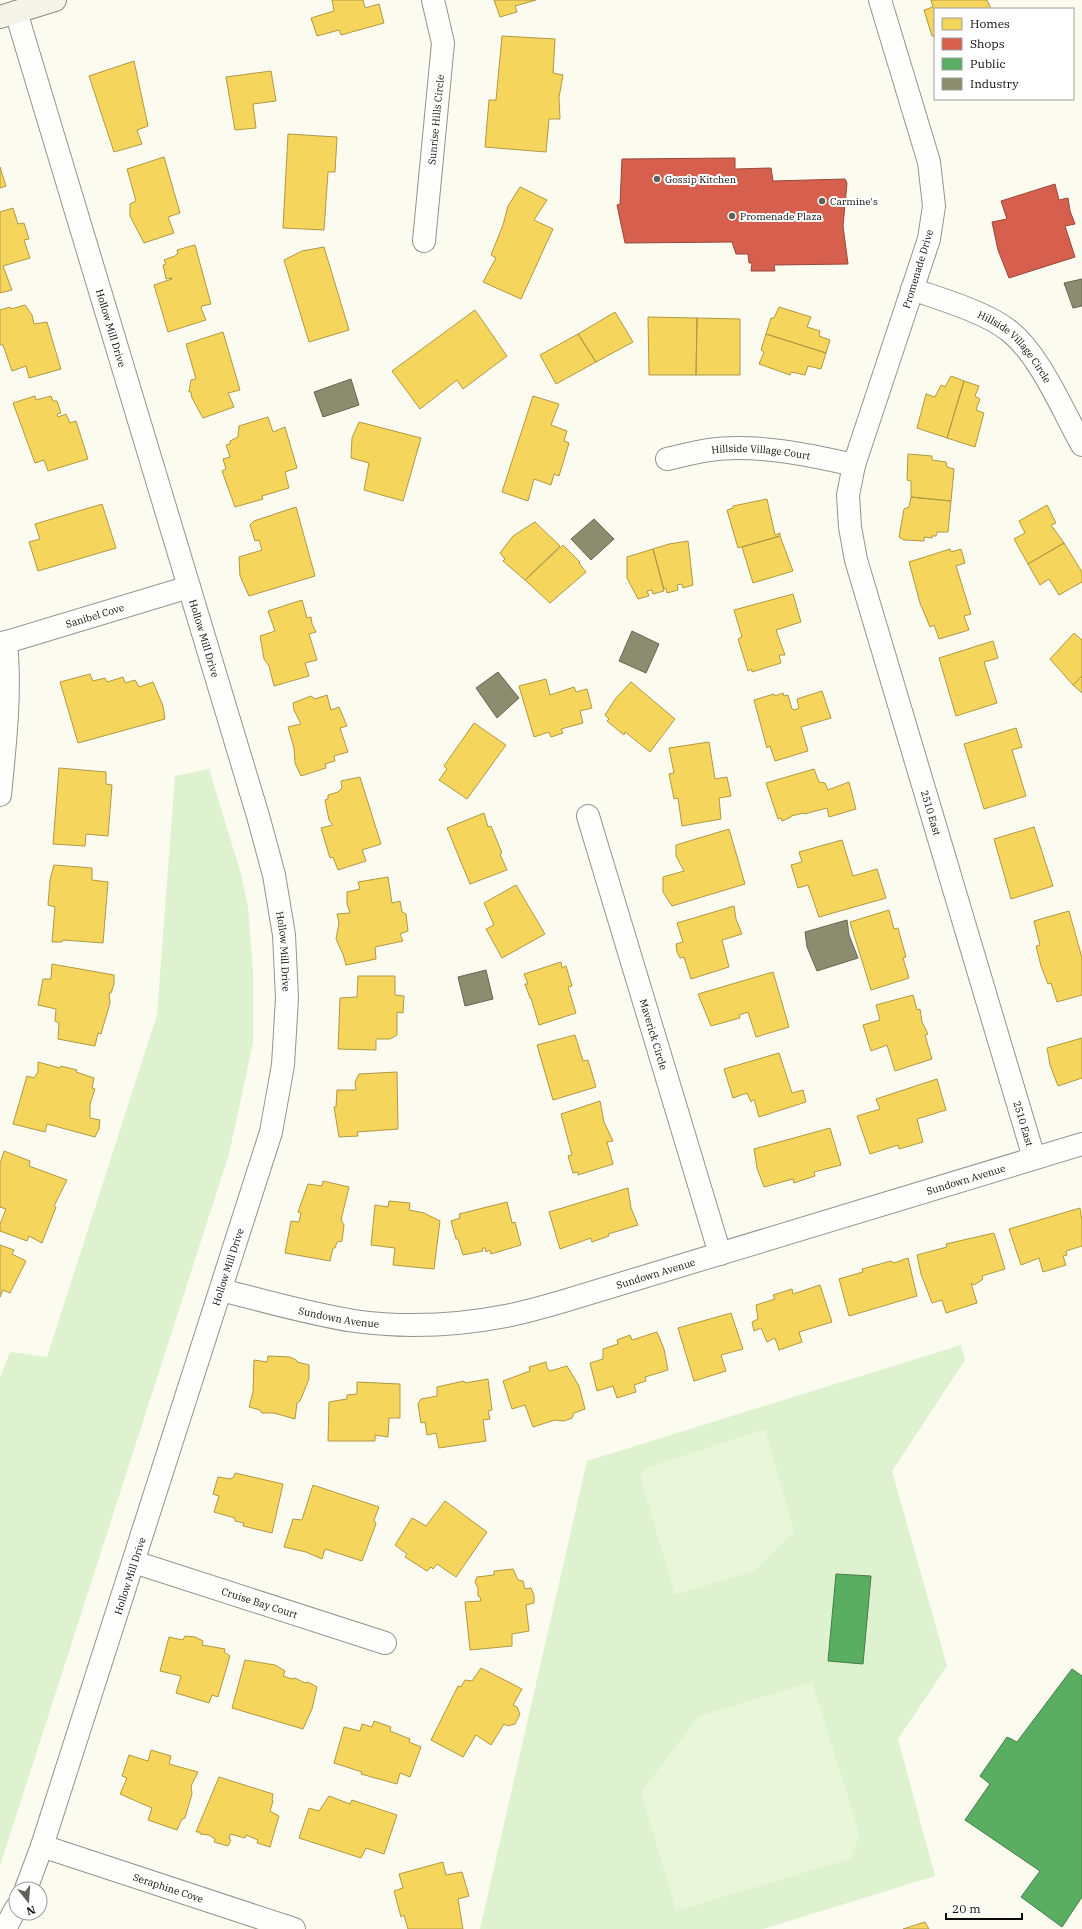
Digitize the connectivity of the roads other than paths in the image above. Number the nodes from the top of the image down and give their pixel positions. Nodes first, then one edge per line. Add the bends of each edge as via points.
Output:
1 (55, 0) edge
2 (433, 0) edge
3 (880, 0) edge
4 (8, 14) edge
5 (424, 240) dead end
6 (912, 289) junction
7 (1082, 445) edge
8 (667, 459) dead end
9 (854, 465) junction
10 (189, 587) junction
11 (3, 643) edge
12 (0, 795) edge
13 (588, 816) dead end
14 (1082, 1144) edge
15 (1034, 1158) junction
16 (720, 1254) junction
17 (221, 1290) junction
18 (134, 1562) junction
19 (385, 1643) dead end
20 (42, 1846) junction
21 (29, 1881) edge
22 (294, 1929) edge

1 - 4 main road
2 - 5 street, Sunrise Hills Circle via 443,43
3 - 6 street, Promenade Drive via 932,178 934,206 929,239
4 - 10 street, Hollow Mill Drive
6 - 7 street, Hillside Village Circle via 978,314 1008,329 1027,348
6 - 9 street, Promenade Drive
8 - 9 street, Hillside Village Court via 710,450 760,448
9 - 15 street, 2510 East via 848,495 856,560
10 - 11 street, Sanibel Cove
10 - 17 street, Hollow Mill Drive via 274,875 284,935 286,982 283,1065 271,1132
11 - 12 street via 9,667
13 - 16 street, Maverick Circle
14 - 15 street, Sundown Avenue
15 - 16 street, Sundown Avenue
16 - 17 street, Sundown Avenue via 526,1311 458,1323 355,1321 304,1312
17 - 18 street, Hollow Mill Drive
18 - 19 street, Cruise Bay Court
18 - 20 street, Hollow Mill Drive
20 - 21 street, Hollow Mill Drive
20 - 22 street, Seraphine Cove

